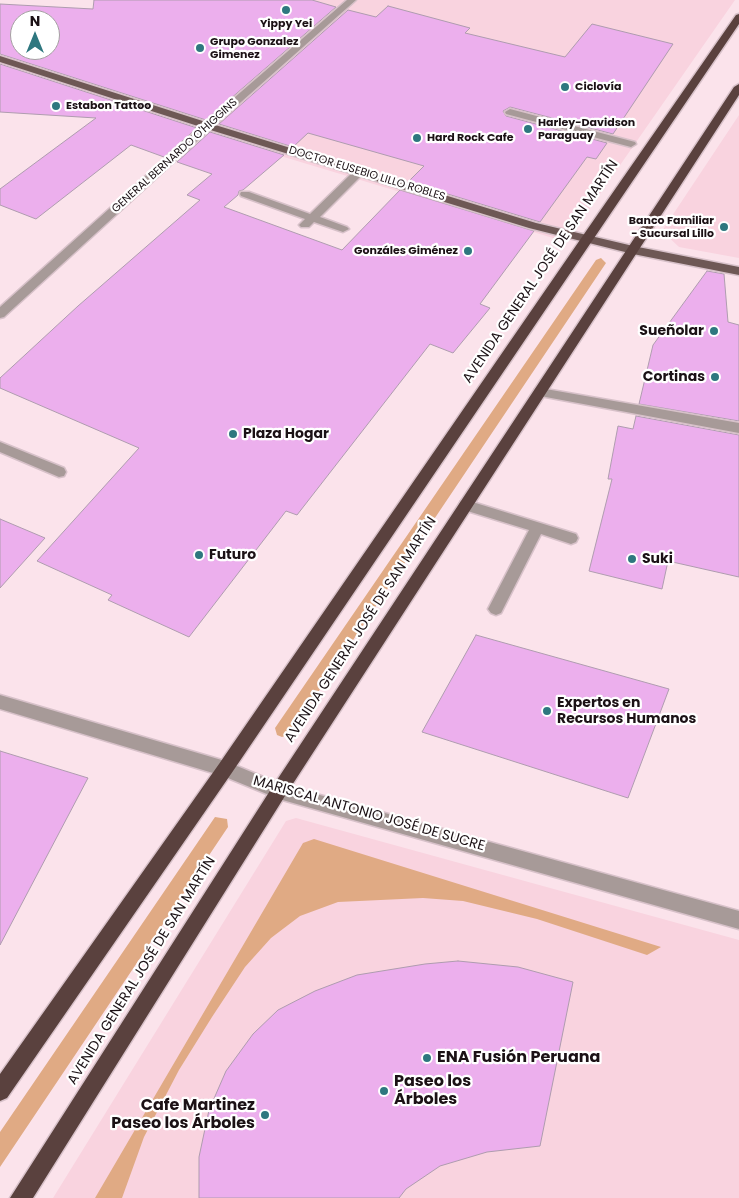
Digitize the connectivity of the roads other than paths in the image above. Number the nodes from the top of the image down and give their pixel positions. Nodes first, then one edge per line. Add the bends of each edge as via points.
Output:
1 (349, 1) edge
2 (739, 17) edge
3 (0, 58) edge
4 (739, 87) edge
5 (510, 112) dead end
6 (208, 126) junction
7 (631, 144) dead end
8 (359, 172) junction
9 (245, 194) dead end
10 (308, 222) junction
11 (344, 229) dead end
12 (586, 239) junction
13 (633, 250) junction
14 (739, 272) edge
15 (0, 314) edge
16 (540, 392) junction
17 (739, 428) edge
18 (0, 447) edge
19 (59, 472) dead end
20 (466, 505) junction
21 (537, 528) junction
22 (571, 538) dead end
23 (496, 609) dead end
24 (0, 702) edge
25 (225, 770) junction
26 (279, 790) junction
27 (739, 920) edge
28 (0, 1091) edge
29 (29, 1193) edge

1 - 6 street, GENERAL BERNARDO O'HIGGINS
2 - 12 highway, AVENIDA GENERAL JOSÉ DE SAN MARTÍN
3 - 6 main road, DOCTOR EUSEBIO LILLO ROBLES
4 - 13 highway, AVENIDA GENERAL JOSÉ DE SAN MARTÍN
5 - 7 street
6 - 8 main road, DOCTOR EUSEBIO LILLO ROBLES
6 - 15 street, GENERAL BERNARDO O'HIGGINS
8 - 10 street
8 - 12 main road, DOCTOR EUSEBIO LILLO ROBLES via 526,224
9 - 10 street
10 - 11 street
12 - 13 main road, DOCTOR EUSEBIO LILLO ROBLES
12 - 25 highway, AVENIDA GENERAL JOSÉ DE SAN MARTÍN
13 - 14 main road, DOCTOR EUSEBIO LILLO ROBLES
13 - 16 highway, AVENIDA GENERAL JOSÉ DE SAN MARTÍN
16 - 17 street
16 - 20 highway, AVENIDA GENERAL JOSÉ DE SAN MARTÍN
18 - 19 street
20 - 21 street
20 - 26 highway, AVENIDA GENERAL JOSÉ DE SAN MARTÍN
21 - 22 street
21 - 23 street
24 - 25 street, MARISCAL ANTONIO JOSÉ DE SUCRE
25 - 26 street, MARISCAL ANTONIO JOSÉ DE SUCRE
25 - 28 highway, AVENIDA GENERAL JOSÉ DE SAN MARTÍN
26 - 27 street, MARISCAL ANTONIO JOSÉ DE SUCRE
26 - 29 highway, AVENIDA GENERAL JOSÉ DE SAN MARTÍN

